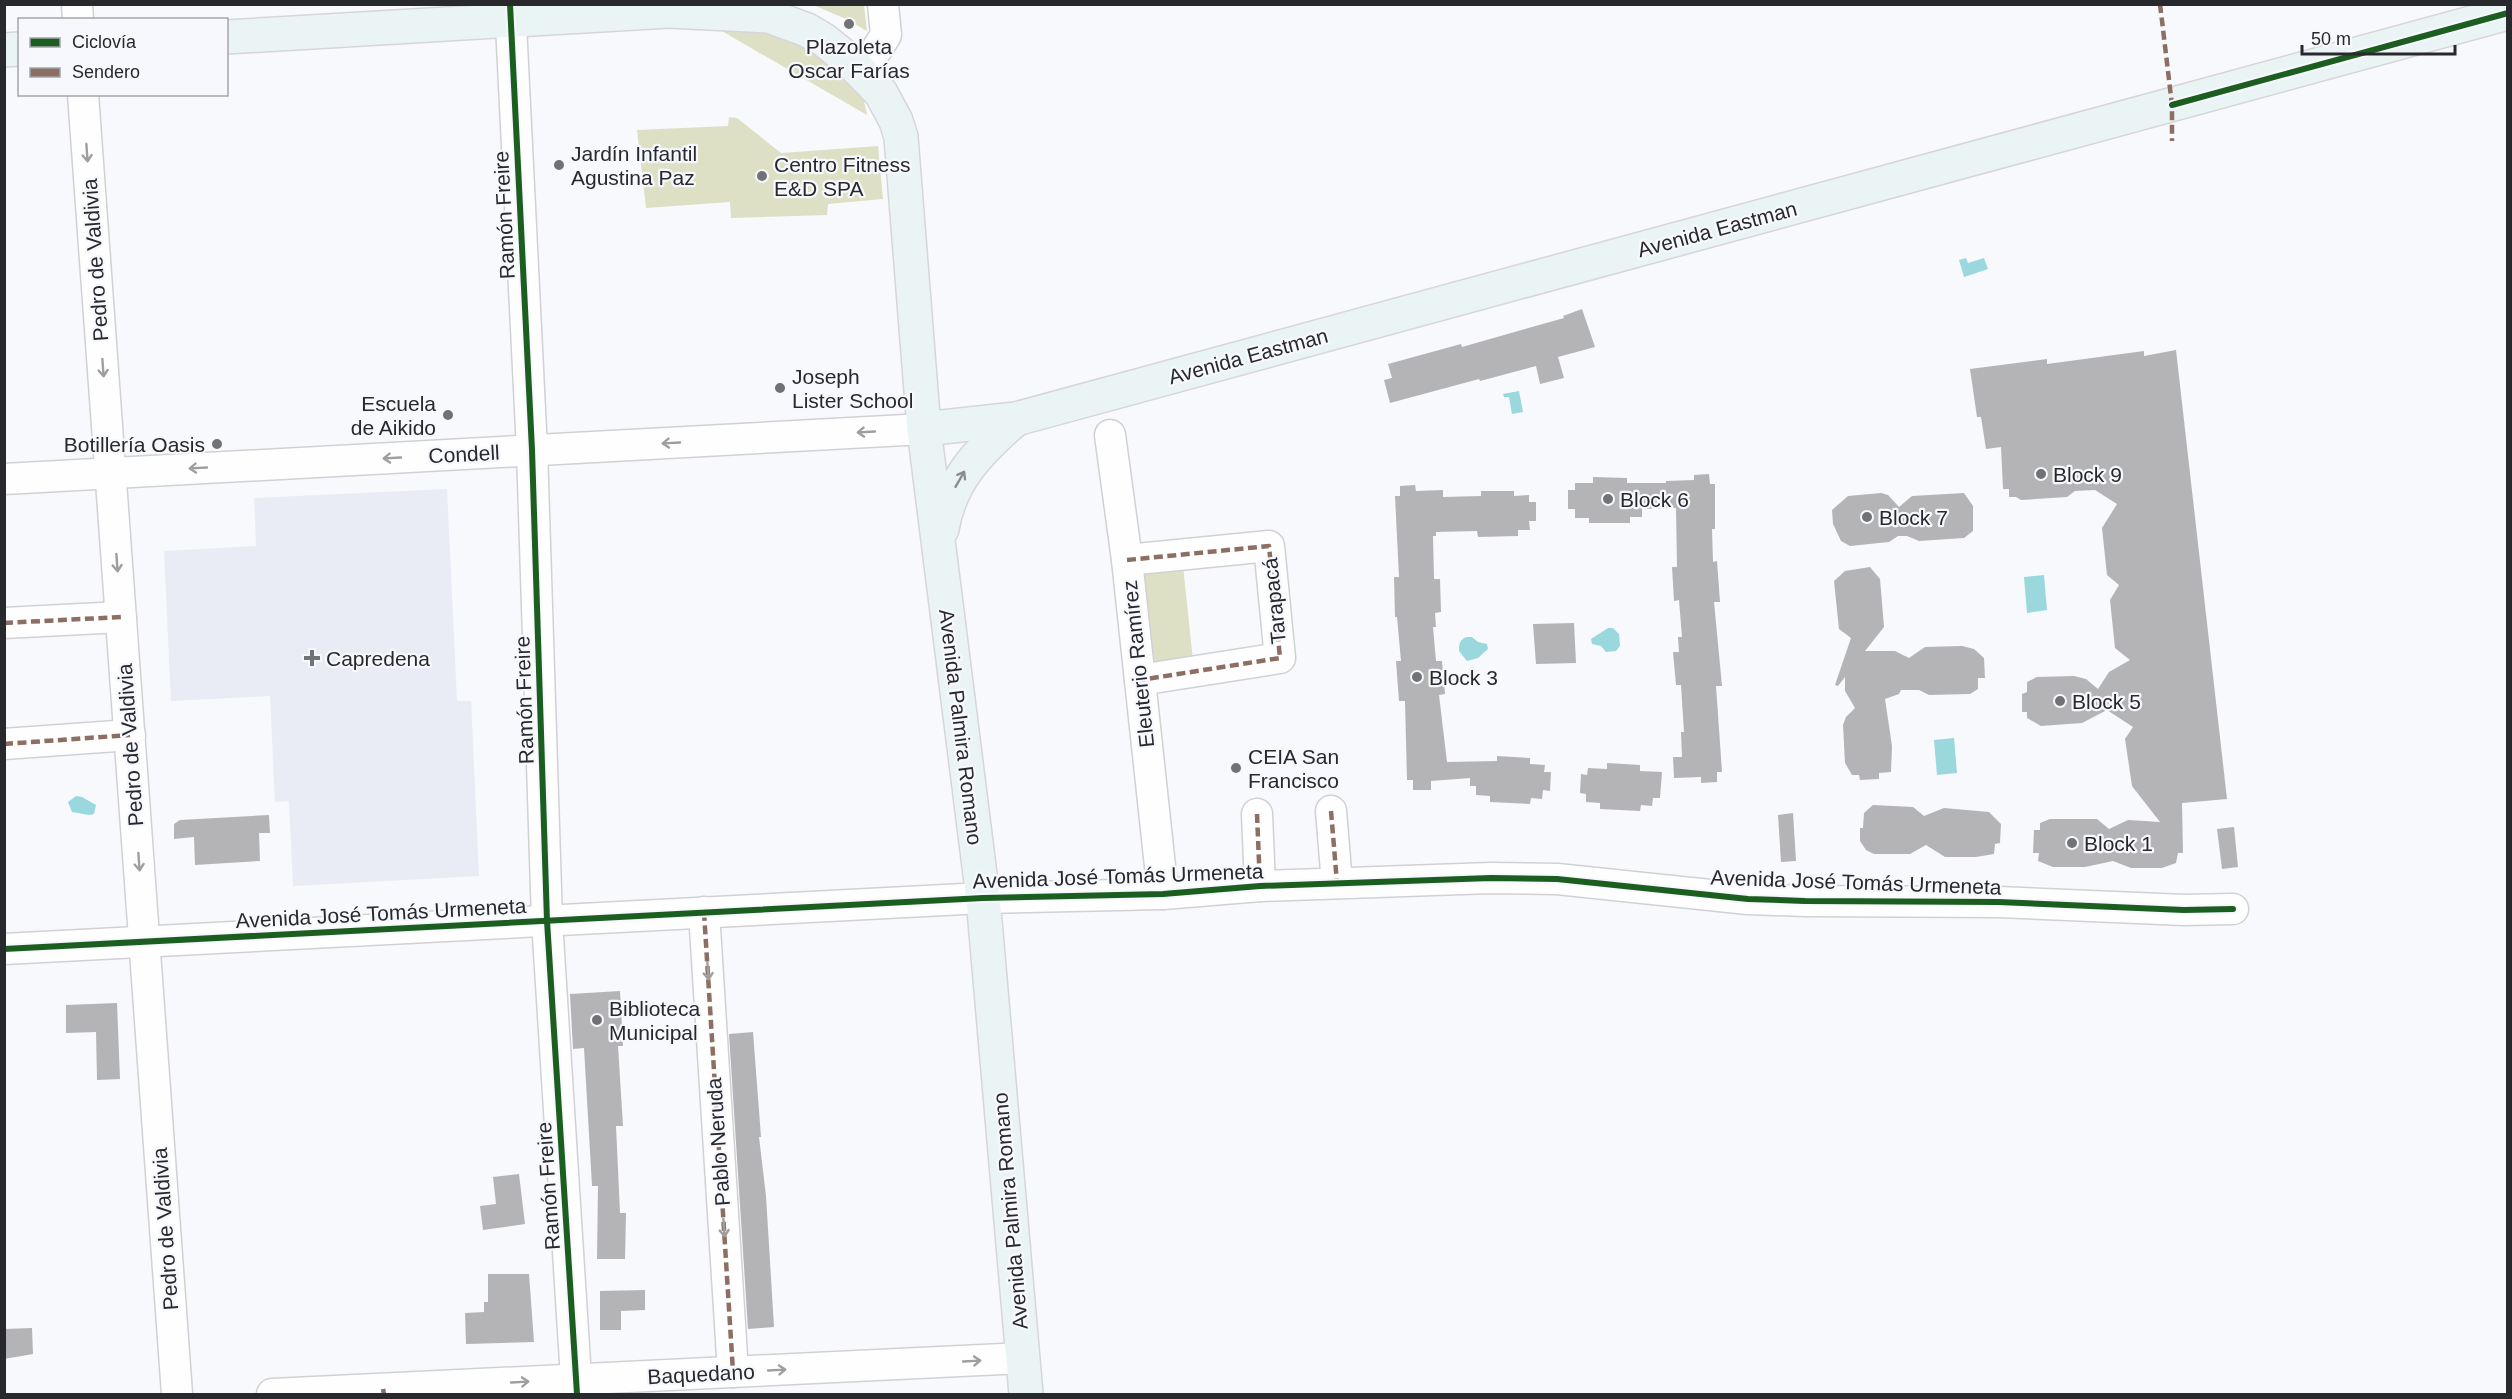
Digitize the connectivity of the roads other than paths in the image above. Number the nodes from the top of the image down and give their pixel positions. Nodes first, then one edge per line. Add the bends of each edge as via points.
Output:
1 (883, 4) edge
2 (511, 13) edge
3 (2508, 13) edge
4 (228, 37) edge
5 (862, 72) junction
6 (83, 96) edge
7 (1016, 419) junction
8 (924, 429) junction
9 (1110, 435) dead end
10 (532, 450) junction
11 (110, 473) junction
12 (4, 479) edge
13 (940, 554) junction
14 (1127, 560) junction
15 (121, 617) junction
16 (4, 623) edge
17 (1140, 680) junction
18 (130, 735) junction
19 (4, 744) edge
20 (1332, 811) dead end
21 (1257, 814) dead end
22 (1337, 883) junction
23 (1260, 886) junction
24 (1163, 894) junction
25 (983, 898) junction
26 (2233, 909) dead end
27 (704, 912) junction
28 (547, 921) junction
29 (144, 942) junction
30 (4, 949) edge
31 (1022, 1358) junction
32 (733, 1372) junction
33 (577, 1387) edge
34 (383, 1392) edge
35 (177, 1395) edge
36 (272, 1395) edge
37 (1026, 1395) edge

1 - 5 street via 885,35
2 - 4 main road, Avenida Palmira Romano
2 - 5 main road, Avenida Palmira Romano via 669,11 769,16 824,40
2 - 10 street, Ramón Freire
3 - 7 main road, Avenida Eastman
5 - 8 main road, Avenida Palmira Romano via 889,105 901,137
6 -> 11 street, Pedro de Valdivia
7 - 8 main road, Avenida Eastman
13 -> 7 main road via 944,516 958,480 982,448
8 -> 10 street, Condell
8 - 13 main road, Avenida Palmira Romano
9 - 14 street, Eleuterio Ramírez
10 -> 11 street, Condell
10 - 28 street, Ramón Freire
11 - 12 street, Condell
11 -> 15 street, Pedro de Valdivia
13 - 25 main road, Avenida Palmira Romano
14 - 17 street, Eleuterio Ramírez
14 - 17 street, Tarapacá via 1269,546 1280,658
15 - 16 street
15 - 18 street, Pedro de Valdivia
17 - 24 street, Eleuterio Ramírez
18 - 19 street
18 -> 29 street, Pedro de Valdivia
20 - 22 street
21 - 23 street
22 - 23 street, Avenida José Tomás Urmeneta
22 - 26 street, Avenida José Tomás Urmeneta via 1557,879 1759,899
23 - 24 street, Avenida José Tomás Urmeneta
24 - 25 street, Avenida José Tomás Urmeneta
25 - 27 street, Avenida José Tomás Urmeneta
25 - 31 main road, Avenida Palmira Romano
27 - 28 street, Avenida José Tomás Urmeneta
27 -> 32 street, Pablo Neruda
28 - 29 street, Avenida José Tomás Urmeneta
28 - 33 street, Ramón Freire
29 - 30 street, Avenida José Tomás Urmeneta
29 - 35 street, Pedro de Valdivia
32 -> 31 street, Baquedano
31 - 37 main road, Avenida Palmira Romano
32 - 33 street, Baquedano
34 -> 33 street, Baquedano
34 - 36 street, Baquedano

